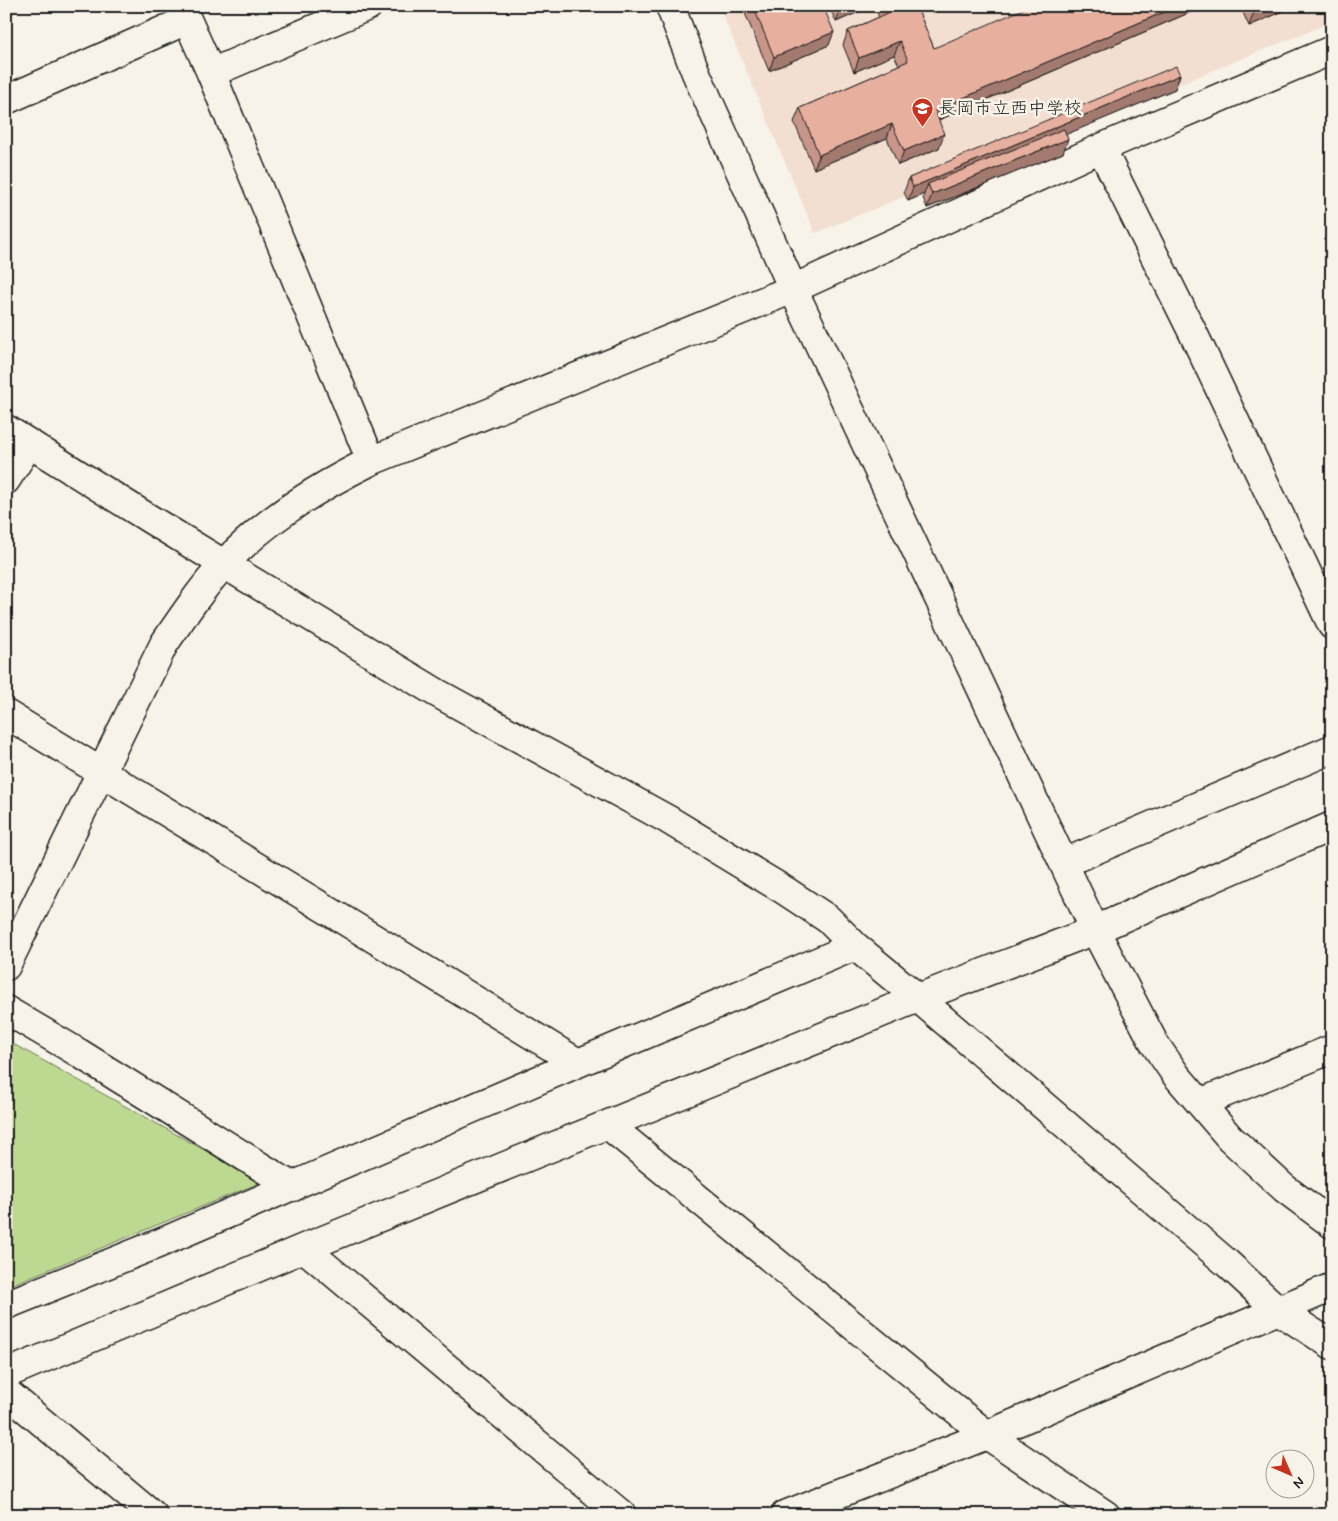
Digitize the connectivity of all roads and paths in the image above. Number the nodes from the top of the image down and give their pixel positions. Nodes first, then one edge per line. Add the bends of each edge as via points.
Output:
1 (368, 6) edge
2 (670, 6) edge
3 (184, 13) edge
4 (1332, 50) edge
5 (211, 73) junction
6 (6, 100) edge
7 (1101, 148) junction
8 (793, 289) junction
9 (6, 429) edge
10 (29, 444) junction
11 (371, 461) junction
12 (6, 480) edge
13 (225, 563) junction
14 (1332, 624) edge
15 (6, 714) edge
16 (1332, 749) edge
17 (100, 772) junction
18 (1332, 826) edge
19 (1064, 863) junction
20 (1094, 930) junction
21 (855, 946) junction
22 (6, 966) edge
23 (918, 998) junction
24 (6, 1010) edge
25 (1332, 1049) edge
26 (578, 1063) junction
27 (1200, 1103) junction
28 (608, 1125) junction
29 (293, 1187) junction
30 (1332, 1224) edge
31 (304, 1248) junction
32 (1332, 1287) edge
33 (6, 1305) edge
34 (1278, 1310) junction
35 (1332, 1345) edge
36 (6, 1374) edge
37 (6, 1392) edge
38 (987, 1435) junction
39 (153, 1515) edge
40 (622, 1515) edge
41 (785, 1515) edge
42 (1106, 1515) edge

1 - 5 street
2 - 8 street via 696,73
3 - 5 street
3 - 6 street
4 - 7 street
5 - 11 street
7 - 8 street
7 - 14 street
8 - 11 street
8 - 19 street
9 - 10 street
10 - 12 street
10 - 13 street
11 - 13 street via 298,502 258,532
13 - 17 street via 164,644
13 - 21 street via 437,693 667,819 784,890 828,919
15 - 17 street
16 - 19 street
17 - 22 street
17 - 26 street
18 - 20 street
19 - 20 street
20 - 23 street
20 - 27 street via 1154,1043
21 - 23 street
21 - 26 street
23 - 28 street
23 - 34 street
24 - 29 street
25 - 27 street
26 - 29 street
27 - 30 street via 1252,1160
28 - 31 street
28 - 38 street
29 - 33 street
31 - 36 street
31 - 40 street
32 - 34 street
34 - 35 street
34 - 38 street
37 - 39 street
38 - 41 street
38 - 42 street

